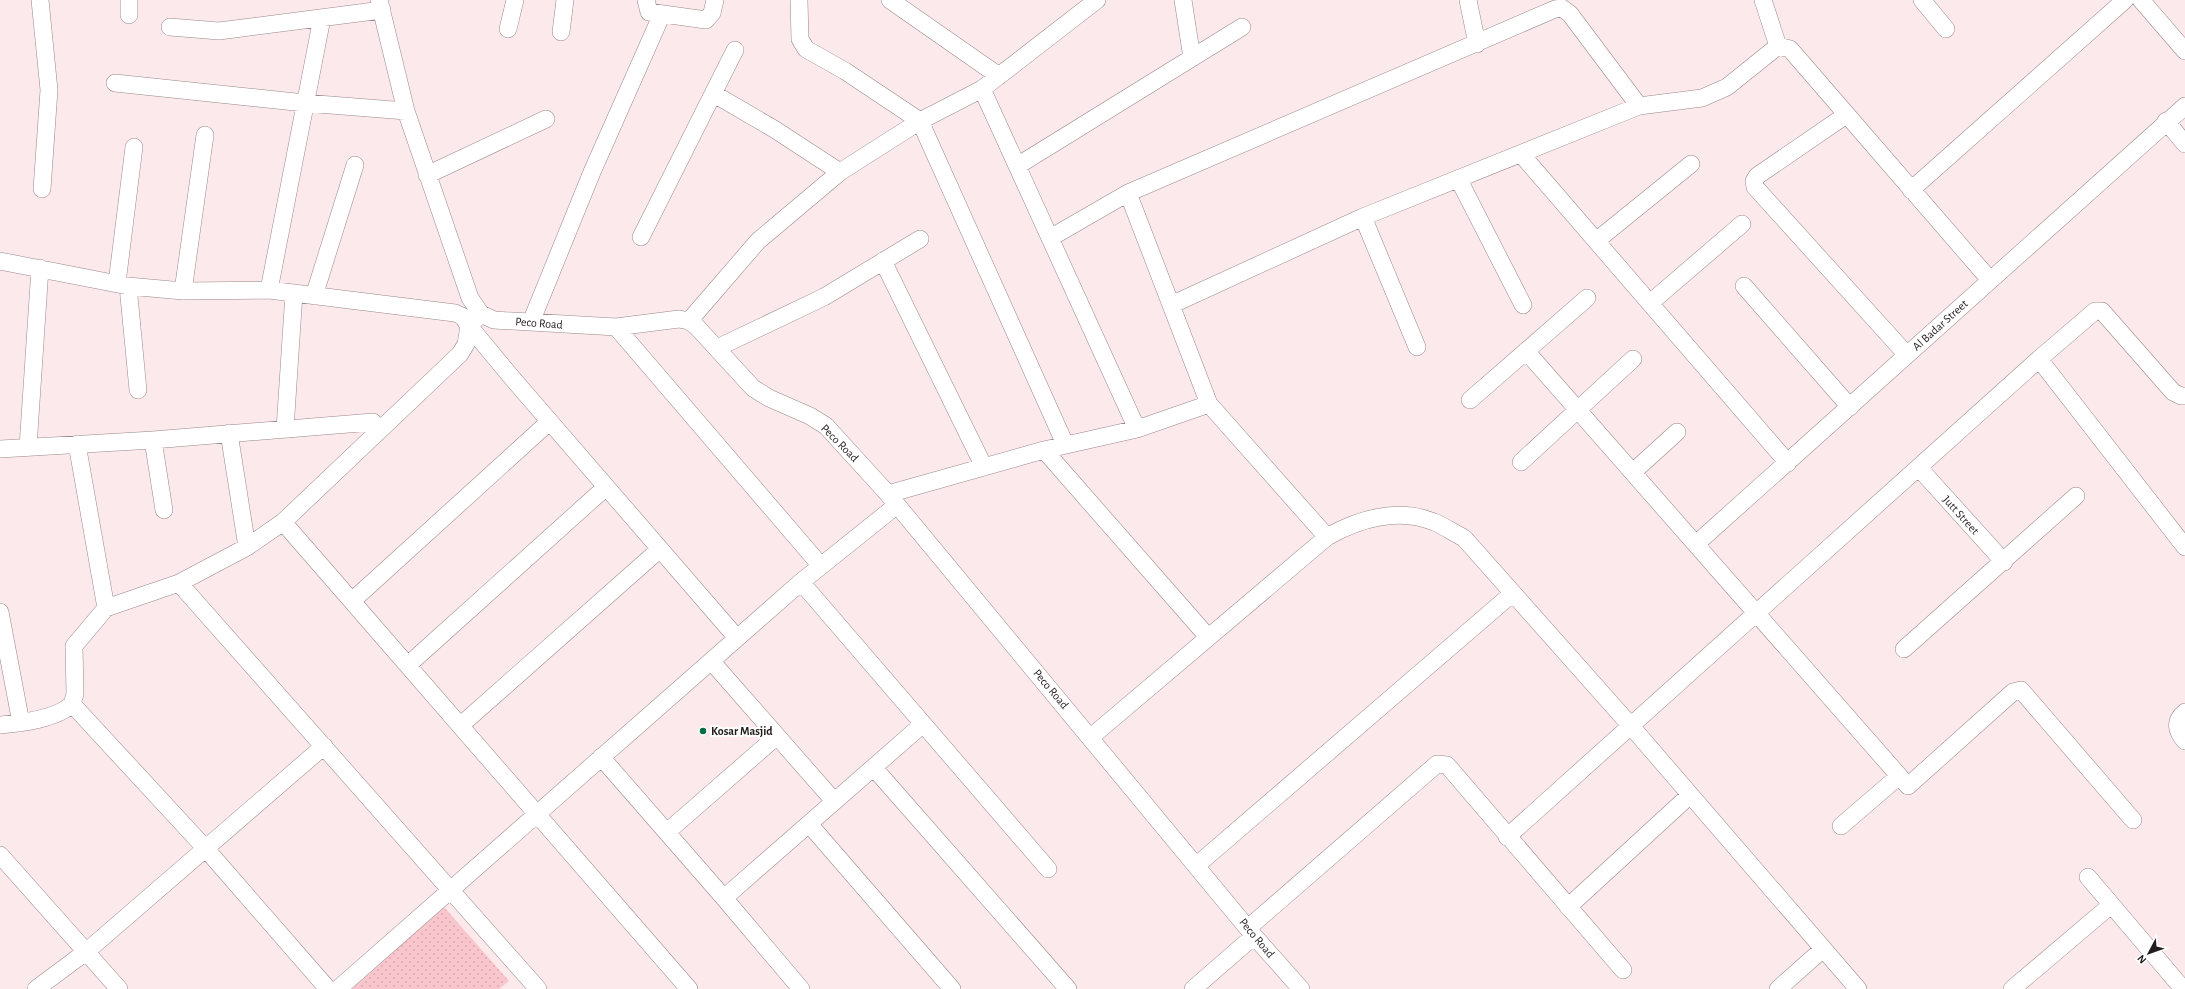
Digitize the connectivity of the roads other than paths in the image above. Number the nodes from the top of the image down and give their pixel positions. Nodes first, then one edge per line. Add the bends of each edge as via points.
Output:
1 (40, 0) edge
2 (516, 0) edge
3 (565, 0) edge
4 (646, 0) edge
5 (715, 0) edge
6 (798, 0) edge
7 (890, 0) edge
8 (1097, 0) edge
9 (1183, 0) edge
10 (1468, 0) edge
11 (1763, 0) edge
12 (1922, 0) edge
13 (2125, 0) edge
14 (2141, 0) edge
15 (380, 5) edge
16 (662, 14) junction
17 (322, 18) junction
18 (170, 27) dead end
19 (1242, 27) dead end
20 (508, 29) dead end
21 (1946, 29) dead end
22 (561, 32) dead end
23 (1477, 44) junction
24 (1778, 46) junction
25 (735, 50) dead end
26 (2185, 52) edge
27 (1192, 58) junction
28 (999, 76) junction
29 (115, 84) dead end
30 (982, 89) junction
31 (714, 94) junction
32 (305, 103) junction
33 (1639, 106) junction
34 (2185, 106) edge
35 (406, 111) junction
36 (1846, 115) junction
37 (546, 119) dead end
38 (920, 121) junction
39 (2166, 121) junction
40 (205, 135) dead end
41 (2185, 144) edge
42 (134, 147) dead end
43 (1521, 154) junction
44 (1690, 164) dead end
45 (355, 165) dead end
46 (1017, 166) junction
47 (840, 172) junction
48 (427, 175) junction
49 (1460, 180) junction
50 (42, 189) dead end
51 (1911, 190) junction
52 (1128, 193) junction
53 (1363, 217) junction
54 (1742, 224) dead end
55 (641, 237) dead end
56 (1050, 238) junction
57 (920, 239) dead end
58 (1596, 241) junction
59 (0, 261) edge
60 (883, 261) junction
61 (40, 268) junction
62 (1990, 280) junction
63 (122, 284) junction
64 (1744, 286) dead end
65 (269, 290) junction
66 (183, 291) junction
67 (294, 294) junction
68 (314, 296) junction
69 (1587, 298) dead end
70 (1650, 303) junction
71 (1171, 305) junction
72 (1523, 305) dead end
73 (481, 314) junction
74 (688, 321) junction
75 (531, 322) junction
76 (469, 326) junction
77 (616, 327) junction
78 (1417, 347) dead end
79 (717, 348) junction
80 (1526, 351) junction
81 (1906, 355) junction
82 (1633, 359) dead end
83 (2038, 359) junction
84 (138, 390) dead end
85 (2185, 396) edge
86 (1470, 400) dead end
87 (1209, 404) junction
88 (1850, 407) junction
89 (1577, 409) junction
90 (549, 422) junction
91 (285, 429) junction
92 (1137, 429) junction
93 (380, 430) junction
94 (1677, 432) dead end
95 (229, 433) junction
96 (153, 440) junction
97 (77, 444) junction
98 (1065, 444) junction
99 (28, 447) junction
100 (0, 449) edge
101 (1044, 450) junction
102 (1521, 462) dead end
103 (1788, 463) junction
104 (984, 467) junction
105 (1919, 468) junction
106 (1632, 472) junction
107 (606, 487) junction
108 (2076, 496) dead end
109 (892, 500) junction
110 (164, 510) dead end
111 (283, 522) junction
112 (1327, 537) junction
113 (2182, 539) edge
114 (1696, 544) junction
115 (247, 547) junction
116 (660, 549) junction
117 (2004, 562) junction
118 (821, 566) junction
119 (802, 582) junction
120 (178, 583) junction
121 (1513, 593) junction
122 (352, 601) junction
123 (106, 608) junction
124 (0, 612) edge
125 (1756, 614) junction
126 (1208, 637) junction
127 (737, 638) junction
128 (1904, 649) dead end
129 (712, 662) junction
130 (408, 665) junction
131 (72, 704) junction
132 (2185, 712) edge
133 (21, 723) junction
134 (461, 724) junction
135 (923, 724) junction
136 (0, 725) edge
137 (1630, 725) junction
138 (777, 736) junction
139 (1091, 737) junction
140 (2185, 741) edge
141 (324, 746) junction
142 (601, 757) junction
143 (874, 768) junction
144 (1899, 776) junction
145 (1690, 795) junction
146 (834, 801) junction
147 (538, 814) junction
148 (2133, 820) dead end
149 (809, 824) junction
150 (1841, 826) dead end
151 (667, 832) junction
152 (1507, 837) junction
153 (206, 849) junction
154 (0, 855) edge
155 (1196, 865) junction
156 (1048, 869) dead end
157 (2088, 877) dead end
158 (452, 890) junction
159 (724, 898) junction
160 (2111, 905) junction
161 (1568, 907) junction
162 (1251, 932) junction
163 (1823, 949) junction
164 (87, 950) junction
165 (1623, 970) dead end
166 (36, 989) edge
167 (119, 989) edge
168 (328, 989) edge
169 (338, 989) edge
170 (538, 989) edge
171 (689, 989) edge
172 (801, 989) edge
173 (952, 989) edge
174 (1068, 989) edge
175 (1194, 989) edge
176 (1301, 989) edge
177 (1778, 989) edge
178 (1858, 989) edge
179 (2012, 989) edge
180 (2183, 989) edge

1 - 50 street via 49,90
2 - 20 street
3 - 22 street
4 - 16 street via 648,11
5 - 16 street via 712,13 706,20
6 - 38 street via 800,39 806,49 845,71
7 - 28 street
8 - 28 street
9 - 27 street
10 - 23 street
11 - 24 street
12 - 21 street
13 - 51 street
14 - 26 street
15 - 17 street
15 - 35 street
16 - 75 street via 592,172
17 - 18 street via 220,31
17 - 32 street
19 - 27 street
23 - 33 street via 1562,8 1570,14
23 - 52 street
24 - 33 street via 1727,87 1702,98
24 - 36 street via 1790,49
25 - 31 street
27 - 46 street
28 - 30 street
29 - 32 street
30 - 38 street
30 - 46 street
31 - 47 street
31 - 55 street
32 - 35 street
32 - 65 street
33 - 43 street
34 - 39 street, Al Badar Street
35 - 48 street
36 - 51 street
36 - 81 street via 1757,176 1754,181 1756,187
37 - 48 street
38 - 47 street
38 - 98 street
39 - 41 street
39 - 62 street, Al Badar Street
40 - 66 street
42 - 63 street
43 - 49 street
43 - 58 street
44 - 58 street
45 - 68 street
46 - 56 street
47 - 74 street via 758,241
48 - 73 street via 470,298
49 - 53 street
49 - 72 street
51 - 62 street
52 - 56 street
52 - 71 street
53 - 71 street
53 - 78 street
54 - 70 street
56 - 92 street
57 - 60 street
58 - 70 street
59 - 61 street
60 - 79 street via 824,297
60 - 104 street
61 - 63 street
61 - 99 street
62 - 81 street, Al Badar Street
63 - 66 street
63 - 84 street
64 - 88 street
65 - 66 street
65 - 67 street
67 - 68 street
67 - 91 street
68 - 76 street via 455,313 462,316
69 - 80 street
70 - 103 street
71 - 87 street
73 - 75 street, Peco Road via 494,320
73 - 76 street
74 - 77 street, Peco Road via 678,319
74 - 79 street, Peco Road
75 - 77 street, Peco Road
76 - 90 street
76 - 93 street via 466,344 460,354
77 - 118 street
79 - 109 street, Peco Road via 753,388 826,426
80 - 86 street
80 - 89 street
81 - 88 street, Al Badar Street
82 - 89 street
83 - 85 street via 2095,311 2102,311 2173,392
83 - 105 street
83 - 113 street
87 - 92 street
87 - 112 street
88 - 103 street, Al Badar Street
89 - 102 street
89 - 106 street
90 - 107 street
90 - 122 street
91 - 93 street via 373,422
91 - 95 street
92 - 98 street
93 - 111 street
94 - 106 street
95 - 96 street
95 - 115 street
96 - 97 street
96 - 110 street
97 - 99 street
97 - 123 street
98 - 101 street
99 - 100 street
101 - 104 street
101 - 126 street
103 - 114 street, Al Badar Street
104 - 109 street
105 - 117 street, Jutt Street
105 - 125 street
106 - 114 street
107 - 116 street
107 - 130 street
108 - 117 street
109 - 118 street
109 - 139 street, Peco Road
111 - 115 street
111 - 122 street
112 - 121 street via 1362,520 1382,517 1421,518 1464,538
112 - 126 street
114 - 125 street
115 - 120 street
116 - 127 street
116 - 134 street
117 - 128 street
118 - 119 street
119 - 127 street
119 - 135 street
120 - 123 street
120 - 141 street
121 - 137 street
121 - 155 street
122 - 130 street
123 - 131 street via 74,646 75,694
124 - 133 street
125 - 137 street
125 - 144 street
126 - 139 street
127 - 129 street
129 - 138 street
129 - 142 street
130 - 134 street
131 - 133 street via 65,711
131 - 153 street
132 - 140 street via 2180,716 2177,725 2178,733
133 - 136 street
134 - 147 street
135 - 143 street
135 - 156 street
137 - 145 street
137 - 152 street
138 - 146 street
138 - 151 street
139 - 155 street, Peco Road
141 - 153 street
141 - 158 street
142 - 147 street
142 - 151 street
143 - 146 street
143 - 174 street
144 - 148 street via 1908,786 2013,692 2021,690
144 - 150 street
145 - 161 street
145 - 163 street
146 - 149 street
147 - 158 street
147 - 171 street
149 - 159 street
149 - 173 street
151 - 159 street
152 - 161 street
152 - 162 street via 1447,765 1438,764
153 - 164 street
153 - 168 street
154 - 164 street
155 - 162 street, Peco Road
157 - 160 street
158 - 169 street
158 - 170 street
159 - 172 street
160 - 179 street
160 - 180 street
161 - 165 street
162 - 175 street
162 - 176 street, Peco Road
163 - 177 street
163 - 178 street
164 - 166 street
164 - 167 street

